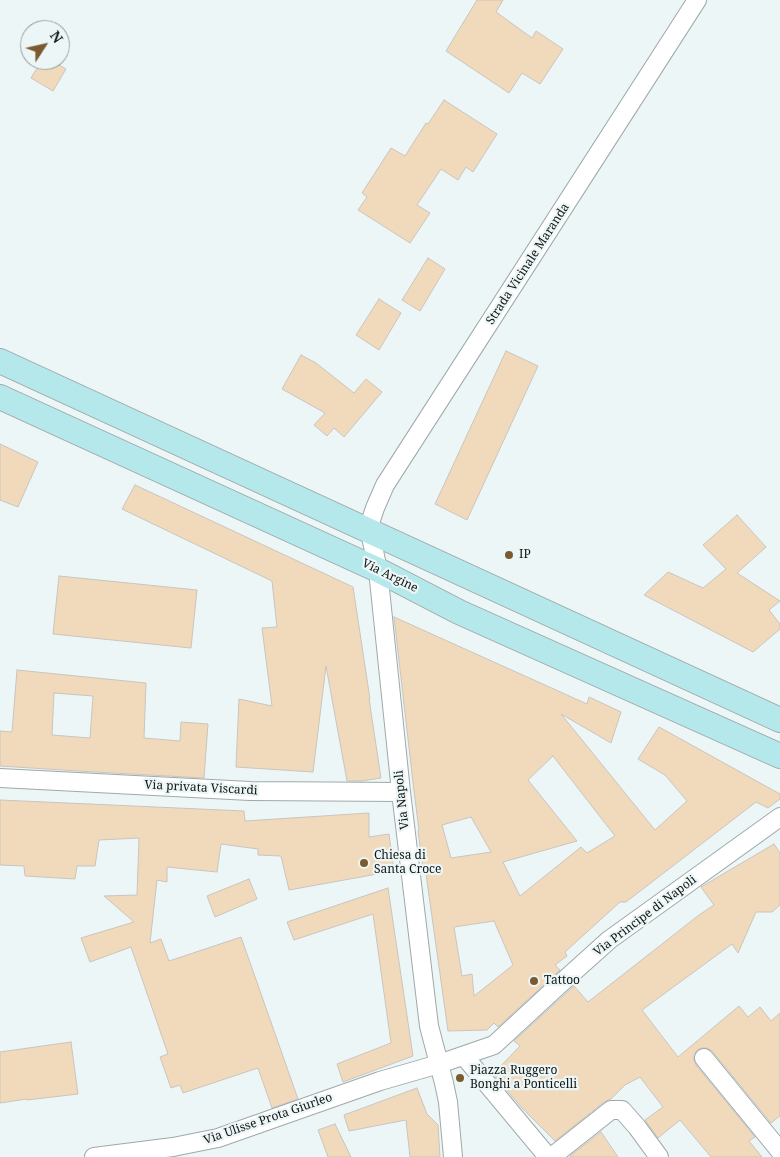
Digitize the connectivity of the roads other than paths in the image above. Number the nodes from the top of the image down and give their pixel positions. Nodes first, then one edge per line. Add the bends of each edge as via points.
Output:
1 (696, 0) edge
2 (0, 361) edge
3 (0, 396) edge
4 (370, 532) junction
5 (378, 570) junction
6 (780, 720) edge
7 (780, 756) edge
8 (0, 778) edge
9 (401, 792) junction
10 (780, 817) edge
11 (464, 1056) junction
12 (704, 1058) dead end
13 (439, 1064) junction
14 (780, 1151) edge
15 (94, 1157) edge
16 (453, 1157) edge
17 (659, 1157) edge

1 - 4 street, Strada Vicinale Maranda via 385,485 375,508
2 - 4 street
3 - 5 street, Via Argine
4 - 5 street, Via Napoli
4 - 6 street
5 - 7 street, Via Argine via 459,612
5 - 9 street, Via Napoli
8 - 9 street, Via privata Viscardi via 250,791
9 - 13 street, Via Napoli via 429,1026
10 - 11 street, Via Principe di Napoli via 609,940 494,1045
11 - 13 street, Via Principe di Napoli
11 - 17 street via 548,1157 554,1156 611,1110 622,1110
12 - 14 street
13 - 15 street, Via Ulisse Prota Giurleo via 380,1081 218,1138
13 - 16 street, Via Napoli via 448,1102

